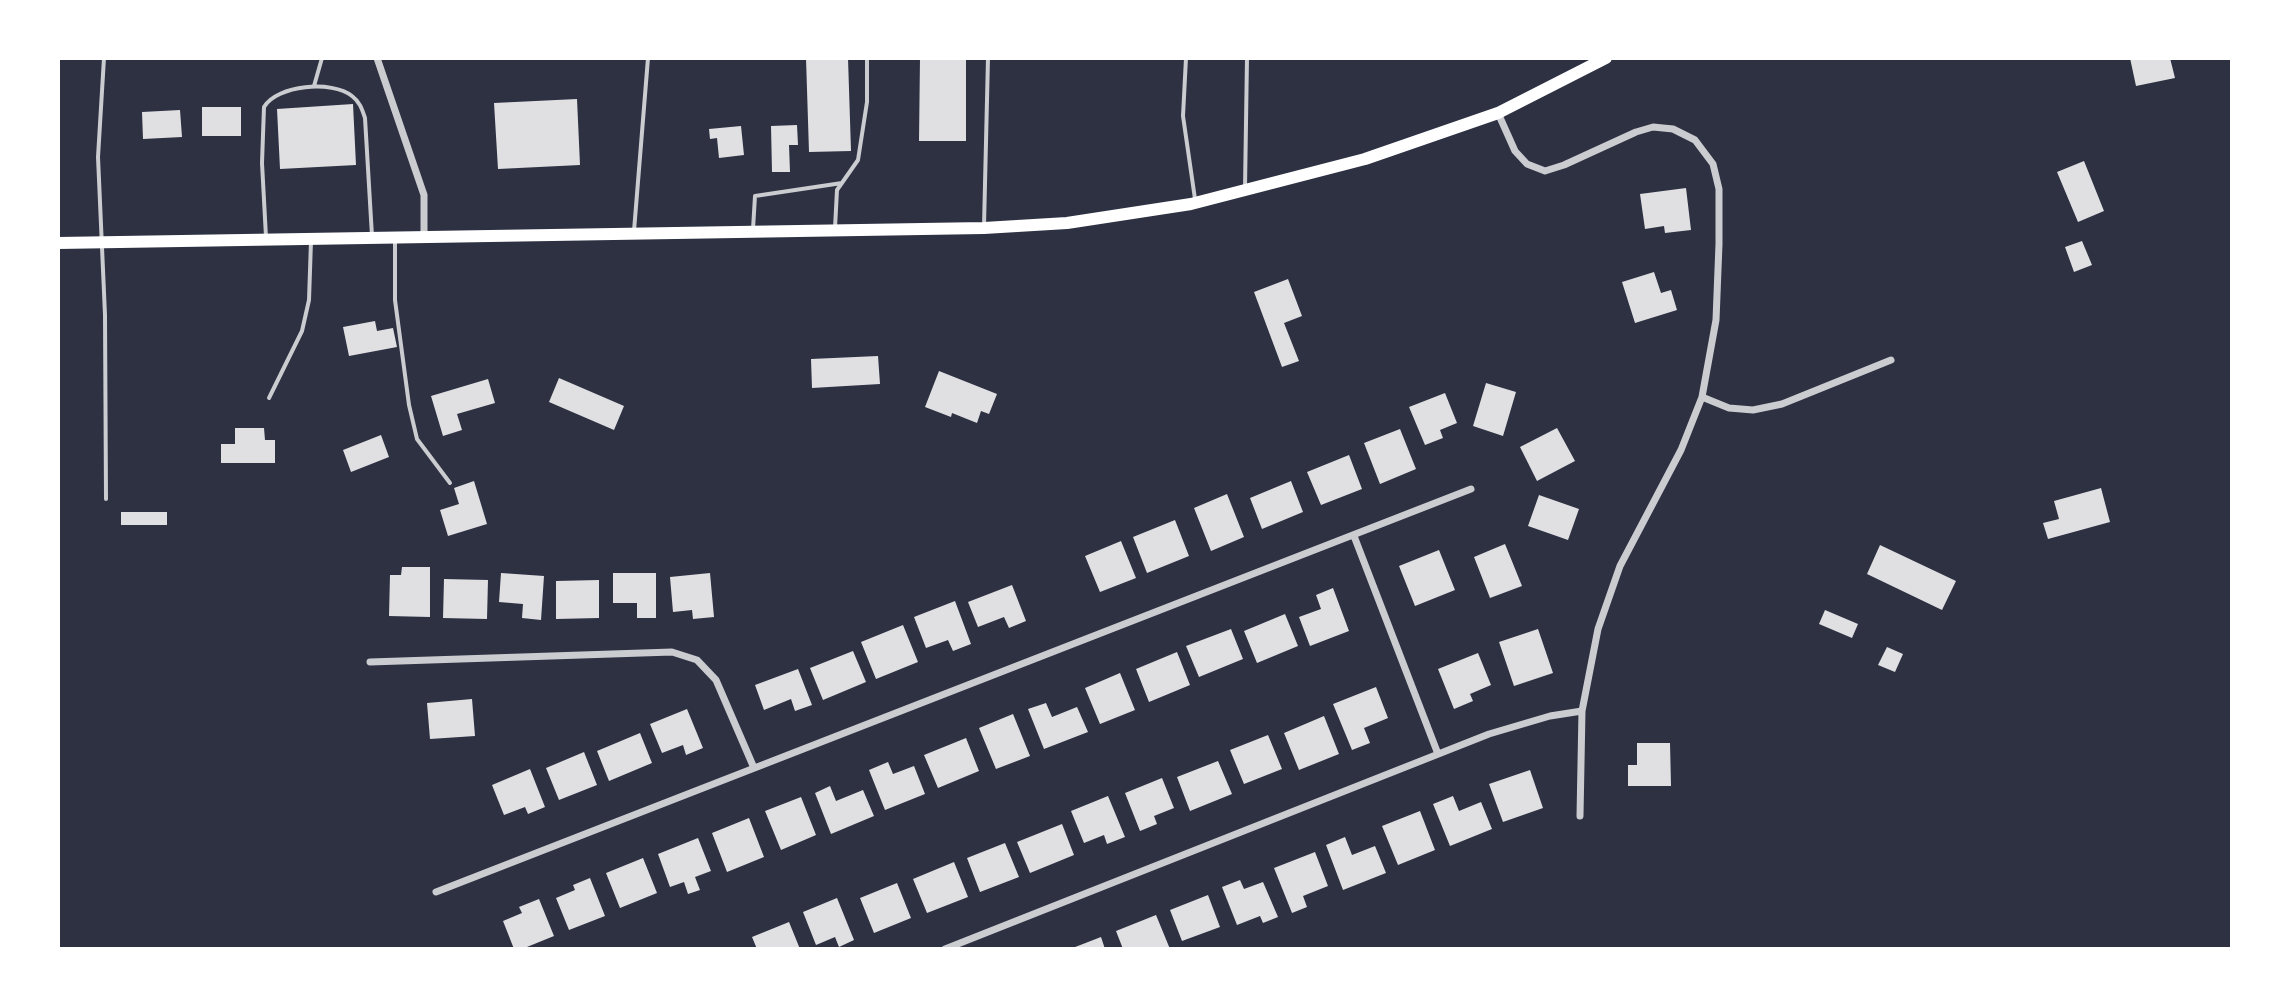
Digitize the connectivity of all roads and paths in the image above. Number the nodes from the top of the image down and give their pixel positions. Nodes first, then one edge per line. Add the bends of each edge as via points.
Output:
1 (104, 58) edge
2 (322, 58) edge
3 (377, 58) edge
4 (648, 58) edge
5 (867, 58) edge
6 (988, 58) edge
7 (1186, 58) edge
8 (1247, 58) edge
9 (1606, 58) edge
10 (314, 87) junction
11 (1498, 113) junction
12 (842, 183) junction
13 (1245, 190) junction
14 (1195, 203) junction
15 (984, 228) junction
16 (835, 231) junction
17 (753, 232) junction
18 (634, 234) junction
19 (395, 237) junction
20 (424, 237) junction
21 (372, 238) junction
22 (266, 239) junction
23 (312, 239) junction
24 (102, 242) junction
25 (58, 243) edge
26 (1891, 360) dead end
27 (1702, 397) junction
28 (269, 398) dead end
29 (450, 483) dead end
30 (1471, 489) dead end
31 (106, 499) dead end
32 (1354, 536) junction
33 (370, 662) dead end
34 (1582, 711) junction
35 (1438, 754) junction
36 (754, 768) junction
37 (1580, 816) dead end
38 (436, 892) dead end
39 (945, 949) edge

1 - 24 lane via 98,157
2 - 10 lane
3 - 20 street via 424,195
4 - 18 lane
5 - 12 lane via 858,160
6 - 15 lane
7 - 14 lane via 1183,116
8 - 13 lane
9 - 11 main road
10 - 21 lane via 349,93 365,118
10 - 22 lane via 278,93 264,107
11 - 13 main road via 1365,159
11 - 27 street via 1515,151 1527,164 1545,171 1653,127 1673,129 1695,140 1713,164 1719,189 1716,320
12 - 16 lane
12 - 17 lane via 755,196
13 - 14 main road
14 - 15 main road via 1067,223
15 - 16 main road
16 - 17 main road
17 - 18 main road
18 - 20 main road
19 - 20 main road
19 - 21 main road
19 - 29 lane via 395,300 409,405 417,439
21 - 23 main road
22 - 23 main road
22 - 24 main road
23 - 28 lane via 302,331
24 - 25 main road
24 - 31 lane
26 - 27 street via 1782,404 1753,410
27 - 34 street via 1681,450 1620,566 1598,629
30 - 32 street
32 - 35 street
32 - 36 street
33 - 36 street via 672,652 697,660 716,680
34 - 35 street via 1550,716
34 - 37 street
35 - 39 street
36 - 38 street

